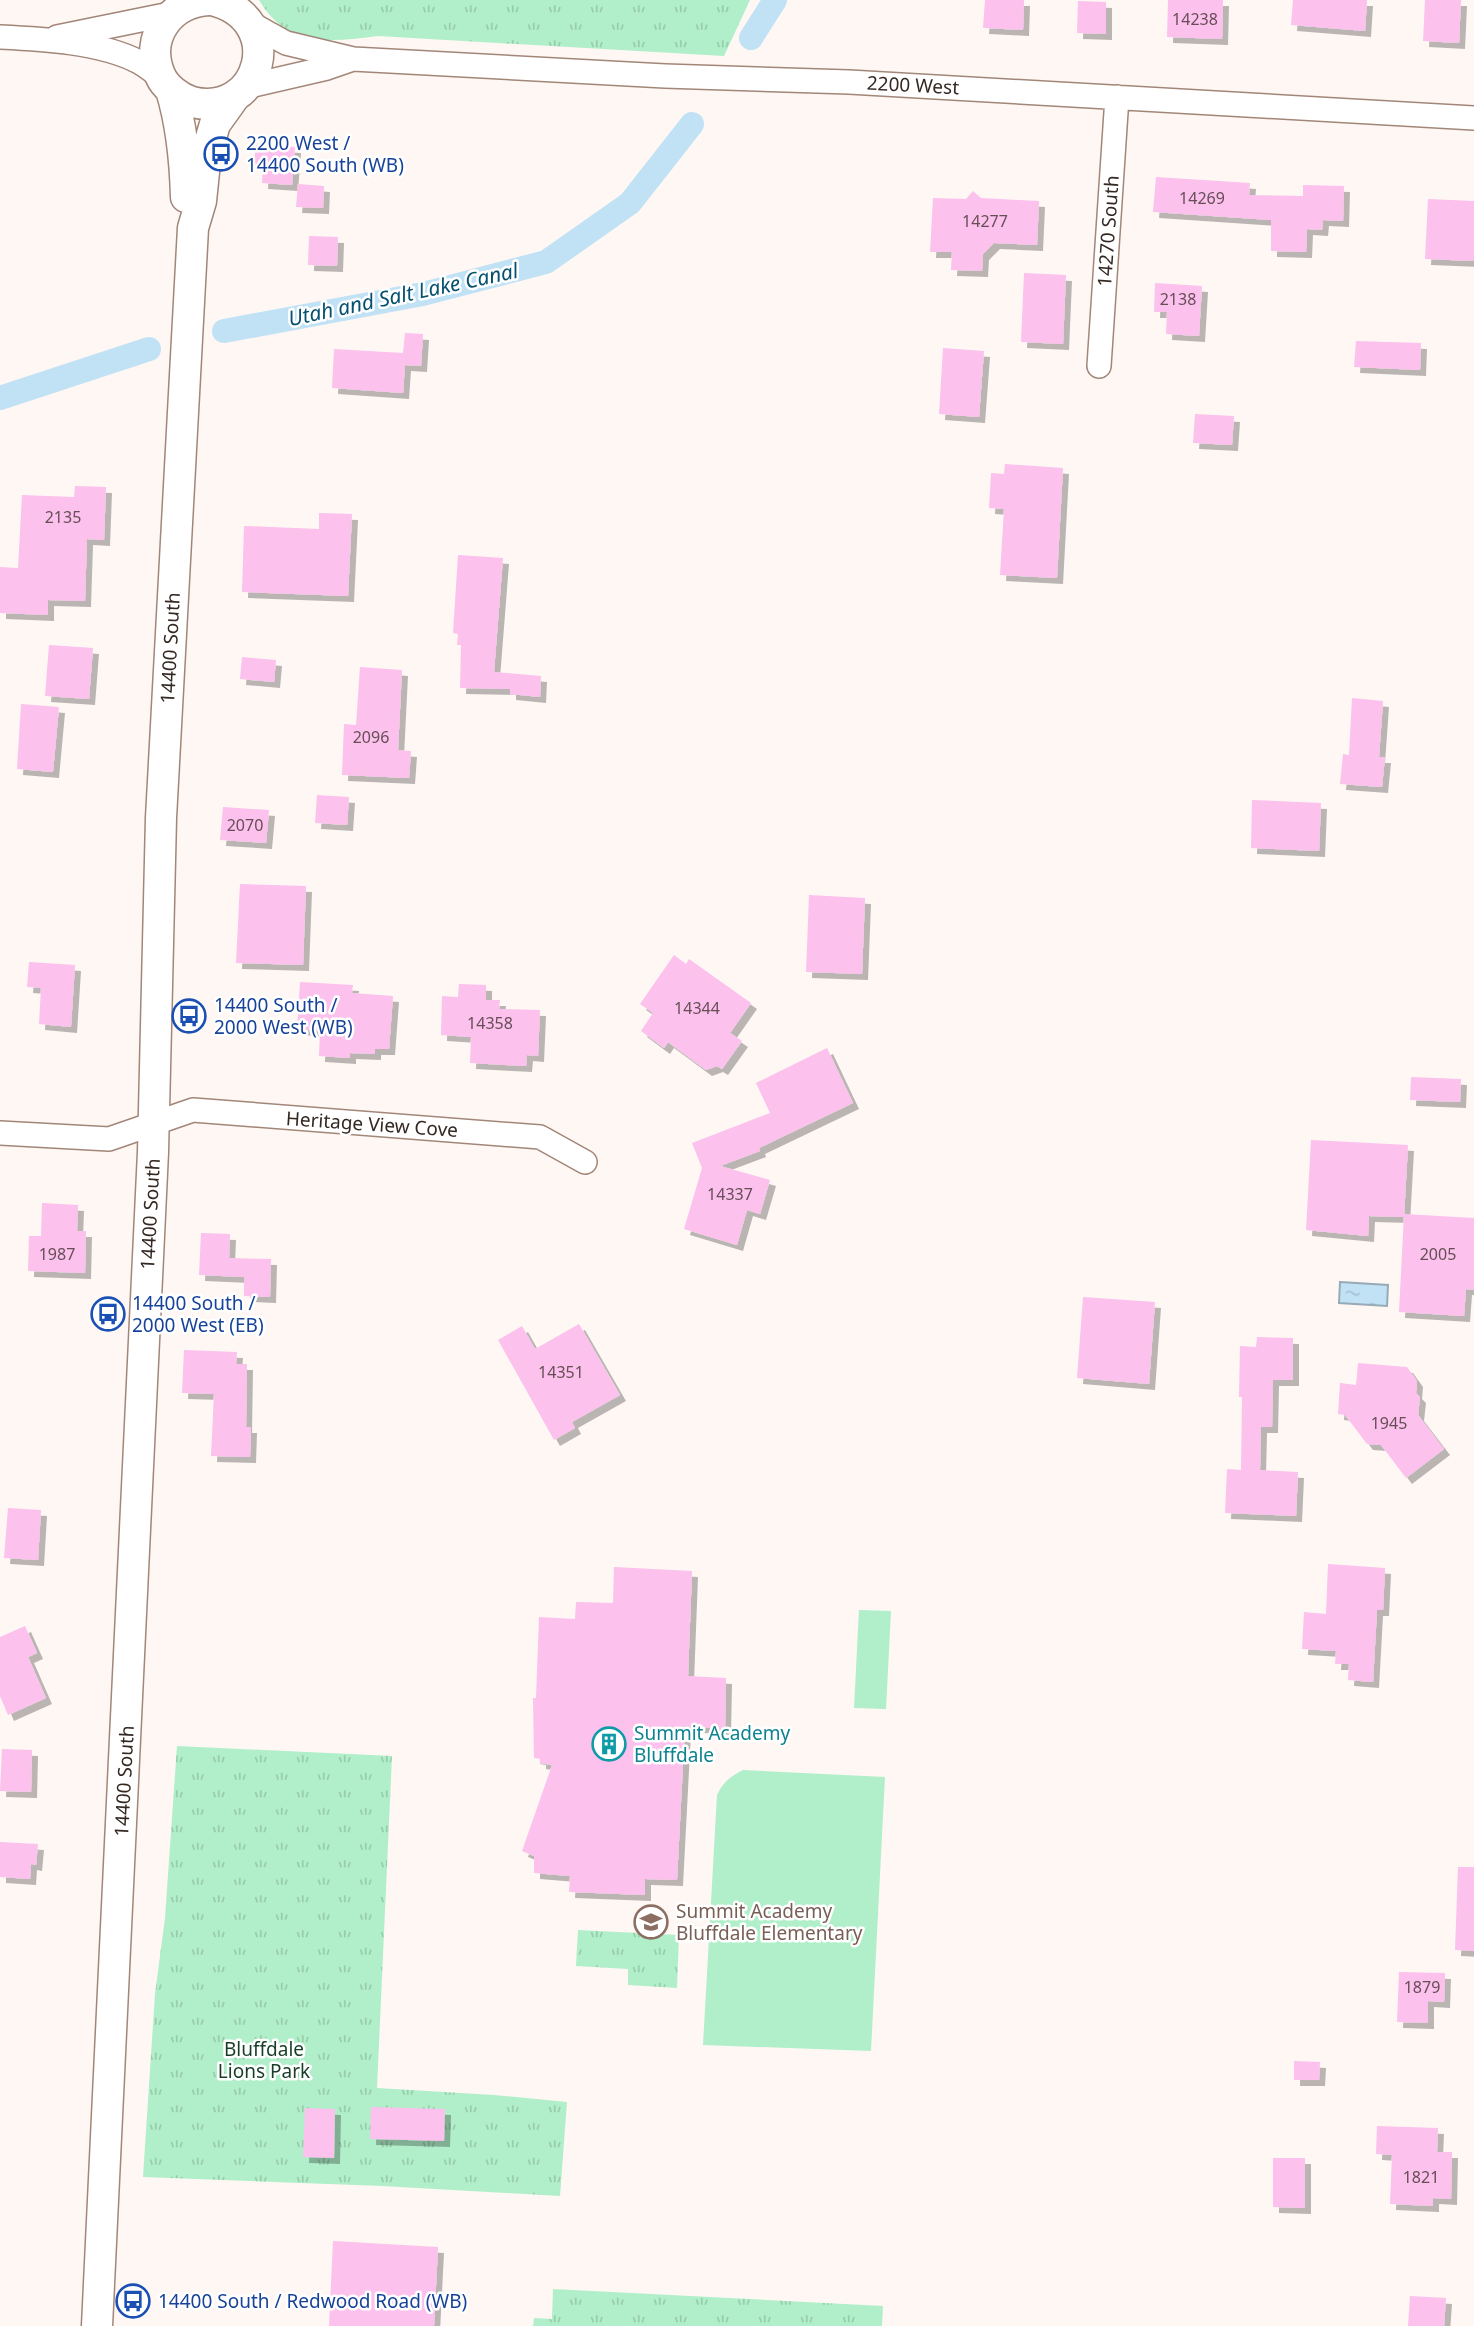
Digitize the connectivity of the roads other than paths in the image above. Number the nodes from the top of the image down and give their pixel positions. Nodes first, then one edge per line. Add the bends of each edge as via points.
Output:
1 (192, 4) edge
2 (245, 13) edge
3 (0, 37) edge
4 (47, 39) junction
5 (353, 59) junction
6 (166, 84) junction
7 (240, 91) junction
8 (1117, 97) junction
9 (1474, 118) edge
10 (193, 228) junction
11 (1100, 366) dead end
12 (154, 1124) junction
13 (0, 1133) edge
14 (585, 1162) dead end
15 (97, 2326) edge

1 - 2 main road via 227,4
1 - 4 street
1 - 6 main road via 159,30 156,62
2 - 5 street, 2200 West via 286,43
2 - 7 main road via 257,37 258,53 256,69
3 - 4 street
4 - 6 street via 114,52 140,63
5 - 7 street, 2200 West
5 - 8 street, 2200 West
6 - 7 main road via 185,100 202,104 219,103
6 - 10 main road, 14400 South via 180,119 186,200
7 - 10 main road, 14400 South via 215,124
8 - 9 street, 2200 West
8 - 11 street, 14270 South
10 - 12 main road, 14400 South via 161,818
12 - 13 street, Heritage View Cove via 109,1139
12 - 14 street, Heritage View Cove via 193,1110 540,1137
12 - 15 main road, 14400 South

